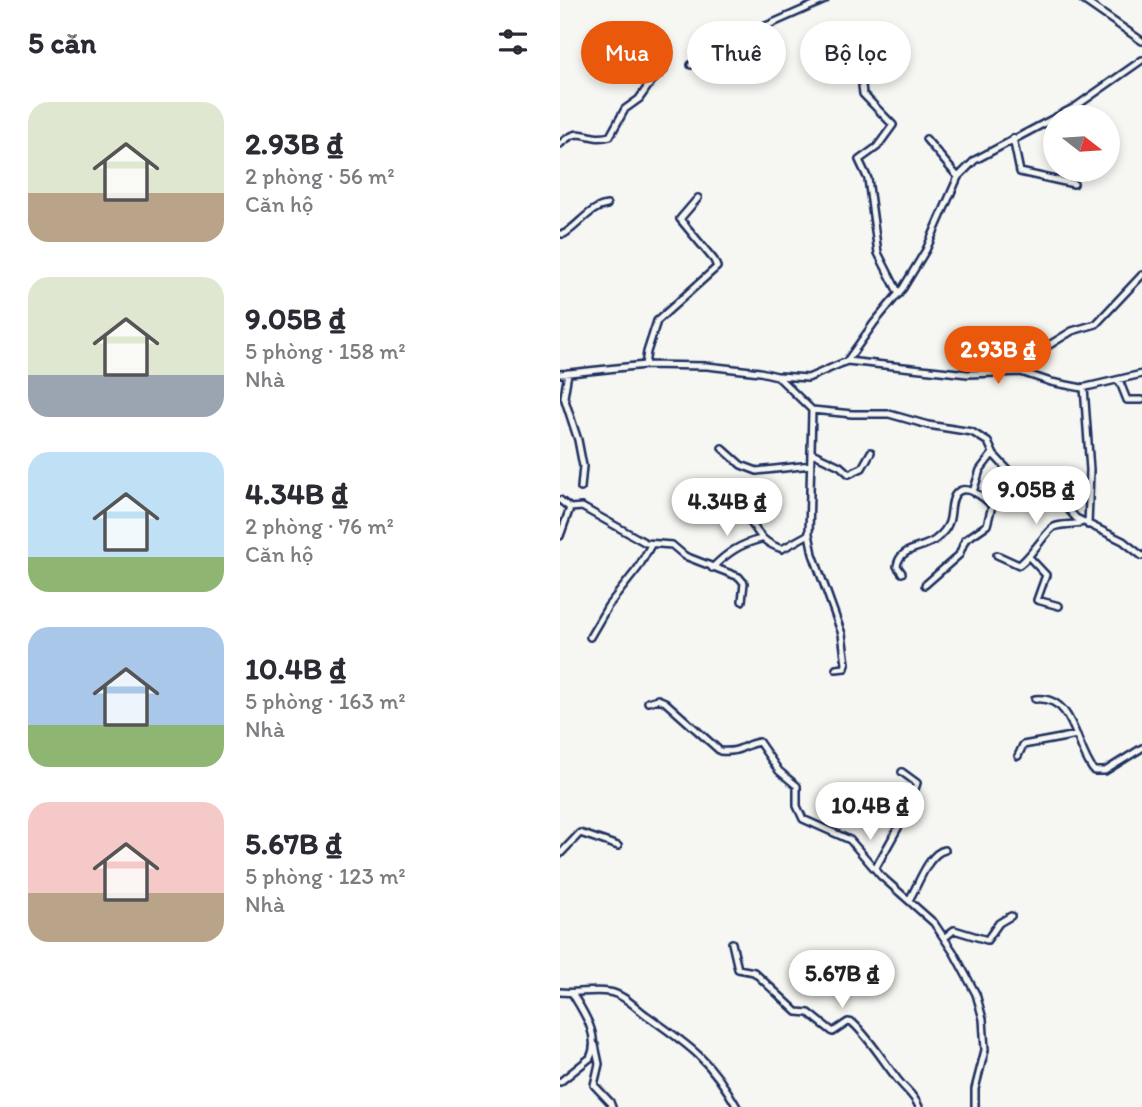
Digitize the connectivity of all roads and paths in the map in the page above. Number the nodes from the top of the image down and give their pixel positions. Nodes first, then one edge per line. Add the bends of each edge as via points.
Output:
1 (825, 0) edge
2 (1083, 0) edge
3 (777, 21) edge
4 (1142, 41) edge
5 (1142, 60) edge
6 (650, 84) edge
7 (862, 85) dead end
8 (1013, 138) junction
9 (926, 139) dead end
10 (560, 145) edge
11 (958, 177) junction
12 (1074, 184) dead end
13 (698, 198) dead end
14 (607, 205) dead end
15 (560, 234) edge
16 (1142, 275) edge
17 (899, 294) junction
18 (847, 361) junction
19 (645, 365) junction
20 (568, 373) junction
21 (1025, 373) junction
22 (560, 374) edge
23 (1142, 374) edge
24 (777, 376) junction
25 (1118, 380) junction
26 (1084, 387) junction
27 (1142, 400) edge
28 (812, 410) junction
29 (723, 448) dead end
30 (871, 452) dead end
31 (812, 453) junction
32 (993, 453) junction
33 (811, 465) junction
34 (581, 488) dead end
35 (973, 492) junction
36 (560, 500) edge
37 (570, 508) junction
38 (714, 515) dead end
39 (1085, 523) junction
40 (809, 534) junction
41 (560, 536) edge
42 (761, 539) junction
43 (651, 544) junction
44 (997, 555) dead end
45 (1142, 556) edge
46 (1029, 557) junction
47 (712, 568) junction
48 (902, 573) dead end
49 (925, 585) dead end
50 (742, 601) dead end
51 (1059, 606) dead end
52 (590, 637) dead end
53 (836, 669) dead end
54 (1035, 699) dead end
55 (648, 702) dead end
56 (1077, 735) junction
57 (1142, 748) edge
58 (1018, 756) dead end
59 (902, 772) dead end
60 (618, 846) dead end
61 (945, 850) dead end
62 (560, 854) edge
63 (874, 869) junction
64 (908, 900) junction
65 (1011, 916) dead end
66 (944, 938) junction
67 (732, 943) dead end
68 (560, 992) edge
69 (572, 993) junction
70 (594, 1042) junction
71 (560, 1082) edge
72 (612, 1107) edge
73 (737, 1107) edge
74 (919, 1107) edge
75 (975, 1107) edge

1 - 3 street
2 - 4 street
5 - 8 street via 1074,107
6 - 10 street via 625,109 610,136 572,135
7 - 17 street via 863,94 893,125 877,147 859,160 868,179 878,253
8 - 11 street via 975,160
8 - 12 street via 1020,172
9 - 11 street
11 - 17 street via 926,250
13 - 19 street via 680,219 717,267 657,321
14 - 15 street via 597,206 578,226
16 - 21 street via 1096,324 1072,331 1033,355
17 - 18 street
18 - 21 street via 968,374
18 - 24 street via 808,378
19 - 20 street
19 - 24 street via 707,366
20 - 22 street
20 - 34 street via 564,397 578,440
21 - 26 street
23 - 25 street
24 - 28 street
25 - 26 street
25 - 27 street via 1127,400
26 - 39 street via 1090,470
28 - 31 street
28 - 32 street via 889,414 962,429 982,437
29 - 33 street via 741,465 757,471
30 - 31 street via 862,468 849,474
31 - 33 street
32 - 35 street via 980,470
32 - 39 street via 1014,474 1051,490
33 - 40 street
35 - 48 street via 956,493 949,523 937,538 899,558 897,566
35 - 49 street via 992,506 987,525 965,540 958,555
36 - 37 street
37 - 41 street
37 - 43 street via 585,508
38 - 42 street via 736,508
39 - 45 street
39 - 46 street via 1054,527
40 - 42 street via 782,549
40 - 53 street via 842,634 846,664
42 - 47 street via 737,547
43 - 47 street via 672,545
43 - 52 street
44 - 46 street via 1019,565
46 - 51 street via 1046,575 1037,600
47 - 50 street via 743,580
54 - 56 street via 1055,702
55 - 63 street via 665,702 720,751 740,751 759,742 779,771 797,786 797,807 803,819 850,840
56 - 57 street via 1089,765 1097,772
56 - 58 street via 1024,745
59 - 63 street via 917,788
60 - 62 street via 580,833
61 - 64 street via 927,865
63 - 64 street
64 - 66 street
65 - 66 street via 999,923 987,940 956,930
66 - 75 street via 976,994 983,1018 985,1050
67 - 74 street via 738,969 754,972 797,1012 809,1013 833,1032 853,1023
68 - 69 street
69 - 70 street
69 - 73 street via 614,994 666,1027 714,1070
70 - 71 street via 590,1058
70 - 72 street via 599,1065 594,1085

